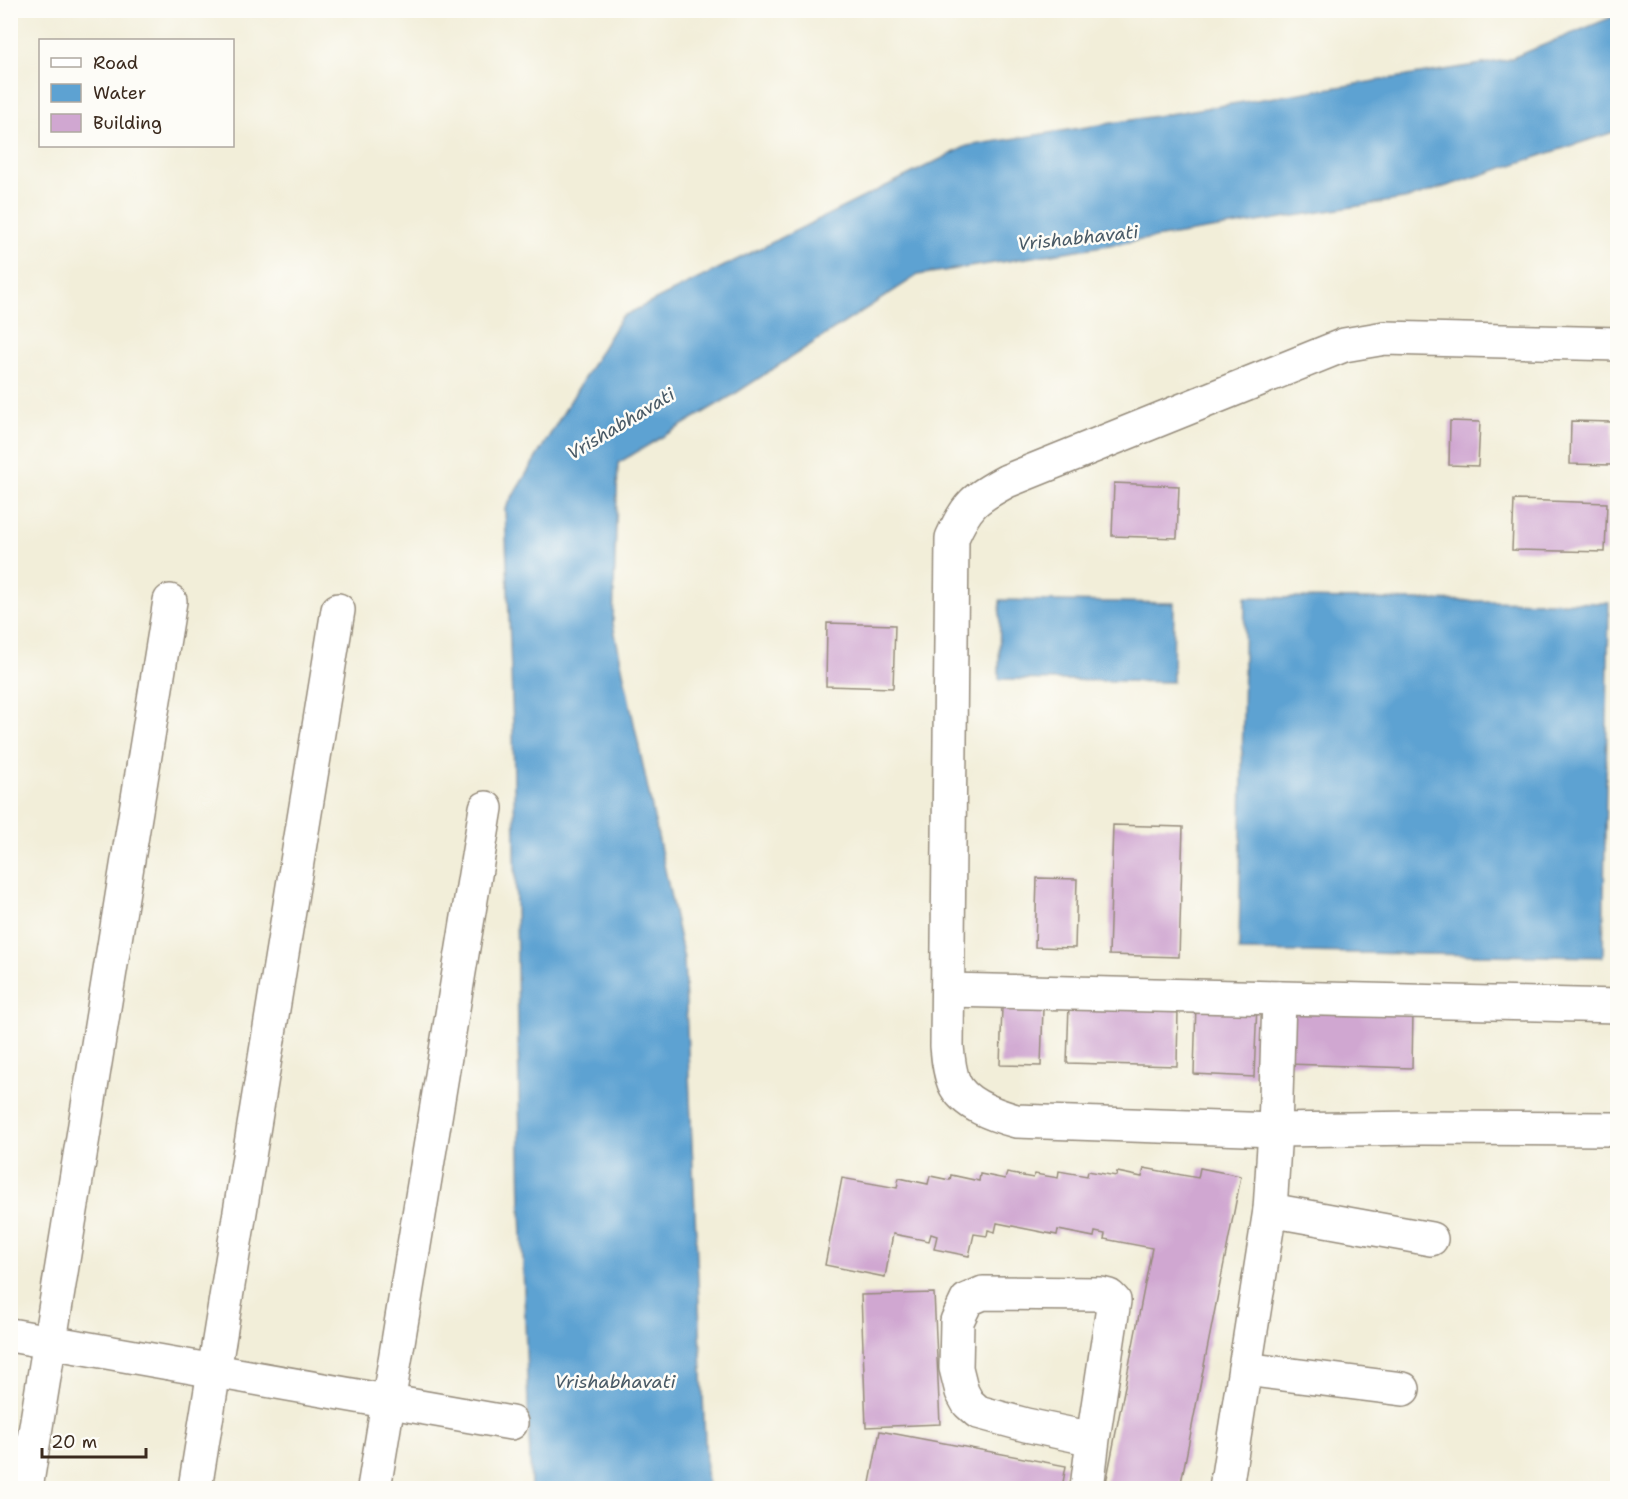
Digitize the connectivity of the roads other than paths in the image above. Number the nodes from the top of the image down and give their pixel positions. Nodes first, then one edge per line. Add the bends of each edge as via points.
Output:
1 (1617, 344) edge
2 (170, 602) dead end
3 (338, 610) dead end
4 (486, 808) dead end
5 (948, 990) junction
6 (1279, 998) junction
7 (1617, 1006) edge
8 (1617, 1129) edge
9 (1275, 1143) junction
10 (1270, 1210) junction
11 (1431, 1239) dead end
12 (10, 1335) edge
13 (50, 1342) junction
14 (1245, 1369) junction
15 (214, 1371) junction
16 (1403, 1389) dead end
17 (388, 1401) junction
18 (511, 1423) dead end
19 (1093, 1439) junction
20 (26, 1488) edge
21 (195, 1488) edge
22 (374, 1488) edge
23 (1087, 1488) edge
24 (1226, 1488) edge

1 - 5 street via 1385,338 1344,345 980,496 963,513 952,538
2 - 13 street
3 - 15 street
4 - 17 street
5 - 6 street
5 - 9 street via 947,1046 954,1085 970,1101 995,1115 1017,1121
6 - 7 street
6 - 9 street
8 - 9 street via 1422,1128
9 - 10 street
10 - 11 street
10 - 14 street
12 - 13 street
13 - 15 street
13 - 20 street
14 - 16 street
14 - 24 street
15 - 17 street
15 - 21 street
17 - 18 street
17 - 22 street
19 - 19 street via 1114,1301 1101,1294 983,1293 967,1300 957,1321 956,1368 968,1403 978,1412
19 - 23 street

